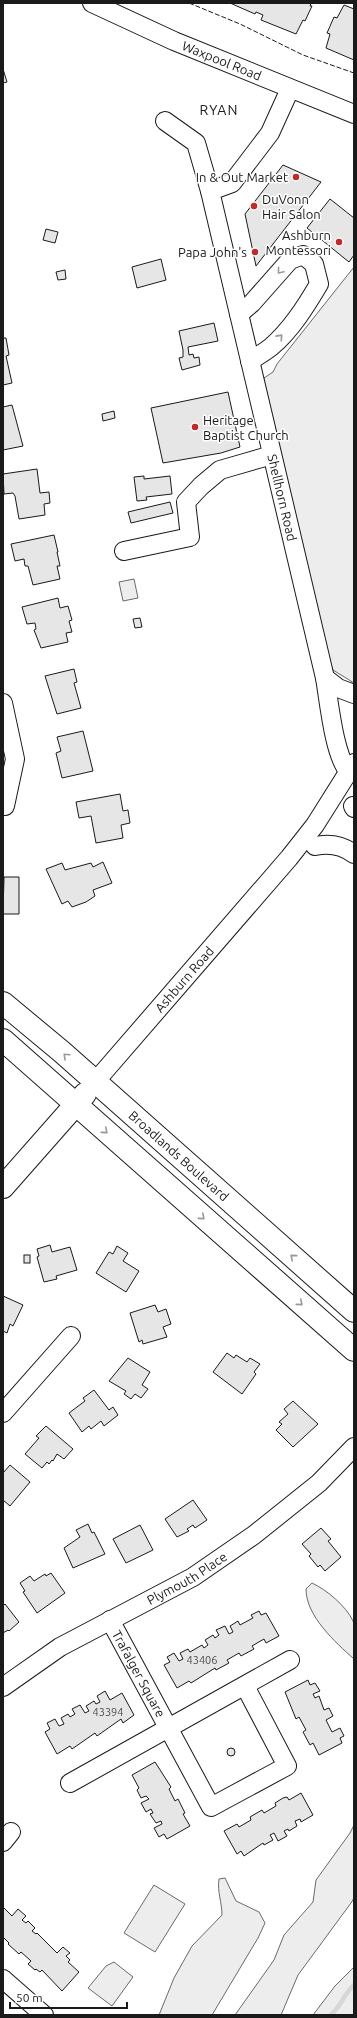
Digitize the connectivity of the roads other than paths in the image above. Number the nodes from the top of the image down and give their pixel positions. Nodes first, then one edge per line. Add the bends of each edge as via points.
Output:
1 (92, 3) edge
2 (290, 89) junction
3 (354, 114) edge
4 (166, 122) dead end
5 (210, 191) junction
6 (239, 314) junction
7 (250, 361) junction
8 (272, 455) junction
9 (124, 551) dead end
10 (325, 678) junction
11 (354, 694) edge
12 (3, 703) edge
13 (351, 767) edge
14 (5, 806) dead end
15 (316, 846) dead end
16 (354, 854) edge
17 (3, 1003) edge
18 (3, 1040) edge
19 (95, 1082) junction
20 (76, 1105) junction
21 (3, 1187) edge
22 (354, 1311) edge
23 (71, 1336) dead end
24 (354, 1350) edge
25 (3, 1413) edge
26 (354, 1447) edge
27 (110, 1620) junction
28 (290, 1660) dead end
29 (245, 1686) junction
30 (3, 1687) edge
31 (169, 1727) junction
32 (70, 1783) dead end
33 (3, 1979) edge
34 (44, 2015) edge

1 - 2 street, Waxpool Road via 174,41
2 - 3 street, Waxpool Road
2 - 5 street via 270,134 232,183
4 - 5 street, Shellhorn Road via 196,143
5 - 6 street, Shellhorn Road
6 - 7 street, Shellhorn Road
7 -> 6 street via 271,347 297,318 319,284 314,264 303,255 290,260
7 - 8 street, Shellhorn Road
8 - 9 street via 220,470 201,486 186,502 190,537
8 - 10 street, Shellhorn Road
10 - 11 street via 338,688
10 - 13 street, Shellhorn Road via 339,752 343,765
12 - 14 street via 15,758
13 - 19 street, Ashburn Road via 315,825 289,858
15 - 16 street via 340,846
19 -> 17 main road, Broadlands Boulevard
18 - 20 main road
19 - 20 main road, Ashburn Road
22 -> 19 main road, Broadlands Boulevard
20 - 21 main road, Ashburn Road
20 -> 24 main road
23 - 25 street
26 - 27 street, Plymouth Place via 319,1483 254,1536 193,1577
27 - 30 street, Plymouth Place via 60,1647
27 - 31 street, Trafalger Square
28 - 29 street
29 - 31 street
29 - 31 street, Trafalger Square via 287,1766 211,1807
31 - 32 street
33 - 34 street

